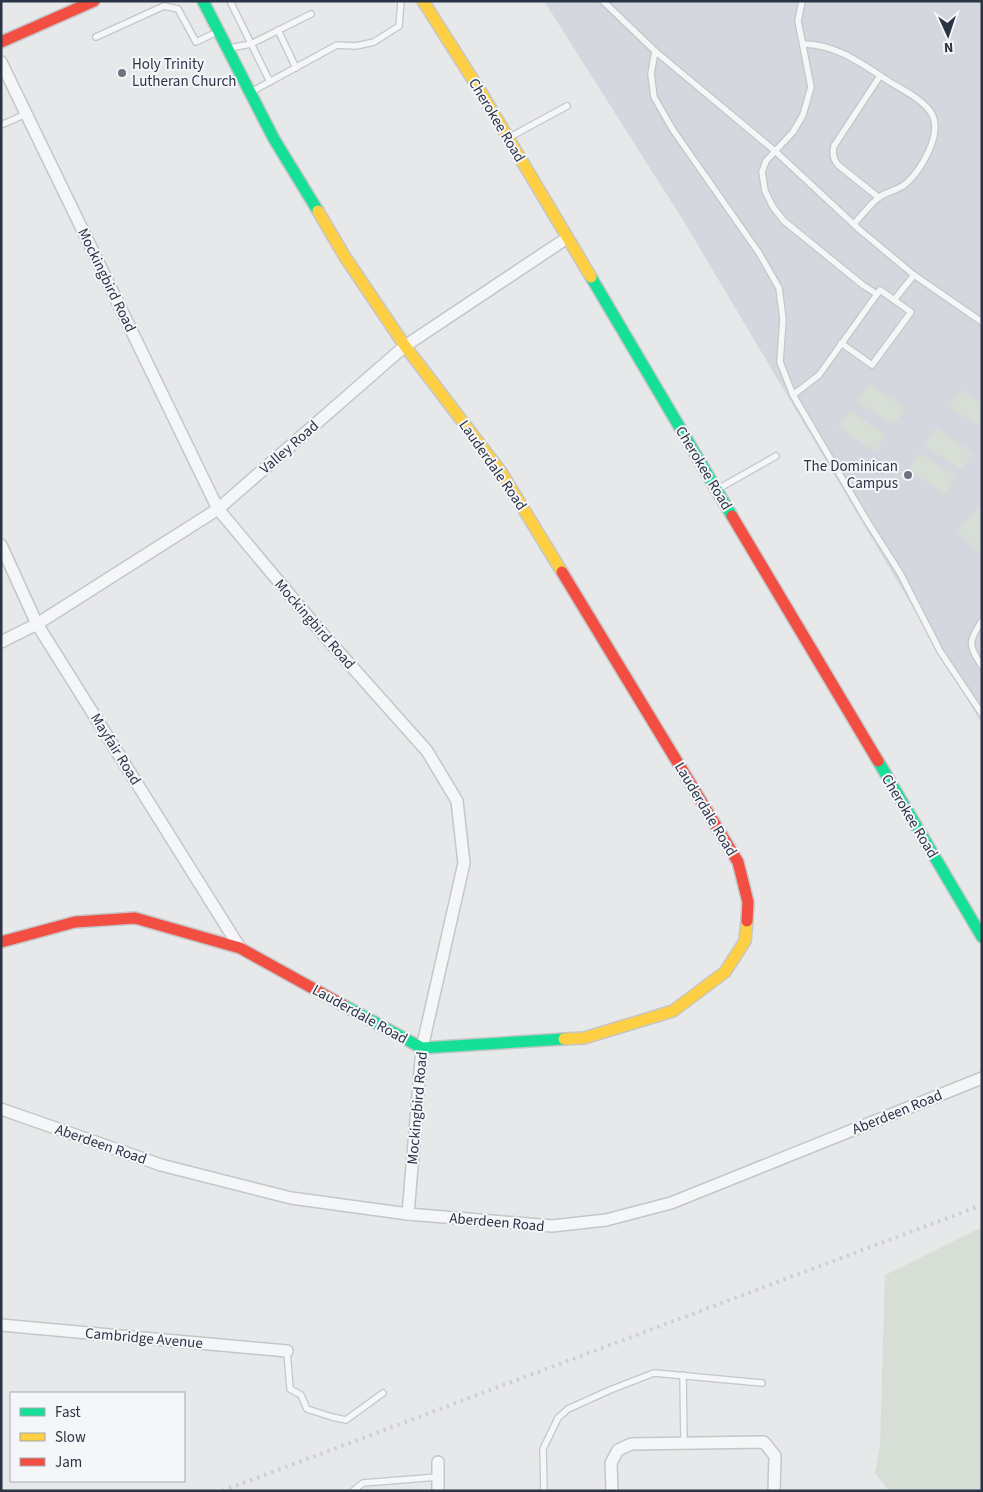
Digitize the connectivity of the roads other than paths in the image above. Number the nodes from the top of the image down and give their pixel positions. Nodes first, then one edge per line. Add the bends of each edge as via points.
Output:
1 (94, 1) edge
2 (230, 1) edge
3 (401, 1) edge
4 (423, 1) edge
5 (603, 1) edge
6 (802, 1) edge
7 (207, 4) edge
8 (311, 14) dead end
9 (278, 30) junction
10 (218, 31) junction
11 (96, 37) dead end
12 (1, 42) edge
13 (251, 44) junction
14 (804, 44) junction
15 (228, 49) junction
16 (655, 51) junction
17 (1, 62) edge
18 (296, 68) junction
19 (880, 76) junction
20 (270, 82) junction
21 (250, 92) junction
22 (567, 106) dead end
23 (26, 114) junction
24 (1, 125) edge
25 (508, 138) junction
26 (775, 151) junction
27 (878, 197) junction
28 (854, 224) junction
29 (567, 238) junction
30 (914, 275) junction
31 (877, 294) junction
32 (894, 300) junction
33 (982, 322) edge
34 (841, 343) junction
35 (405, 346) junction
36 (793, 394) junction
37 (776, 456) dead end
38 (717, 490) junction
39 (218, 509) junction
40 (1, 545) edge
41 (982, 621) edge
42 (37, 624) junction
43 (1, 642) edge
44 (982, 666) edge
45 (982, 714) edge
46 (982, 937) edge
47 (1, 942) edge
48 (240, 948) junction
49 (422, 1048) junction
50 (982, 1078) edge
51 (1, 1109) edge
52 (408, 1214) junction
53 (1, 1324) edge
54 (287, 1351) joint
55 (683, 1376) junction
56 (762, 1383) dead end
57 (383, 1393) dead end
58 (684, 1443) junction
59 (438, 1462) dead end
60 (438, 1477) junction
61 (353, 1491) edge
62 (438, 1491) edge
63 (544, 1491) edge
64 (612, 1491) edge
65 (774, 1491) edge

1 - 12 street
2 - 13 lane
3 - 18 lane via 399,26 374,42 356,46 337,45
4 - 25 street, Cherokee Road
5 - 16 lane
6 - 14 lane via 798,21
7 - 10 street, Lauderdale Road
8 - 9 lane
9 - 13 lane
9 - 18 lane
10 - 11 lane via 196,42 178,9 164,6
10 - 15 street, Lauderdale Road
13 - 15 lane
13 - 20 lane
14 - 19 lane via 821,45 842,53
14 - 26 lane via 810,94 804,115
15 - 21 street, Lauderdale Road
16 - 26 lane
16 - 36 lane via 651,74 654,97 673,130 759,253 778,288 783,319 780,362
17 - 23 street, Mockingbird Road
18 - 20 lane
19 - 27 lane via 832,151 838,165
19 - 27 lane via 919,100 931,112 935,131 927,154 909,180 898,189
20 - 21 lane
21 - 35 street, Lauderdale Road via 274,139 340,248
22 - 25 lane
23 - 24 lane
23 - 39 street, Mockingbird Road
25 - 29 street, Cherokee Road
26 - 28 lane
26 - 31 lane via 762,172 765,191 774,207 784,221
27 - 28 lane
28 - 30 lane
29 - 35 street, Valley Road
29 - 38 street, Cherokee Road
30 - 32 lane
30 - 33 lane
31 - 32 lane via 880,290
31 - 34 lane
32 - 34 lane via 911,312 872,365
34 - 36 lane via 819,375
35 - 39 street, Valley Road
35 - 49 street, Lauderdale Road via 501,472 738,862 748,902 745,941 725,972 673,1011 584,1038
36 - 45 lane via 900,573 940,651
37 - 38 lane
38 - 46 street, Cherokee Road
39 - 42 street, Valley Road
39 - 49 street, Mockingbird Road via 427,752 457,801 464,863
40 - 42 street, Mayfair Road
41 - 44 lane via 970,642
42 - 43 street, Valley Road
42 - 48 street, Mayfair Road
47 - 48 street, Lauderdale Road via 75,922 135,918
48 - 49 street, Lauderdale Road
49 - 52 street, Mockingbird Road
50 - 52 street, Aberdeen Road via 671,1203 606,1220 552,1226
51 - 52 street, Aberdeen Road via 161,1165 291,1198
53 - 54 street, Cambridge Avenue
54 - 57 lane via 290,1389 301,1395 307,1409 346,1420
55 - 56 lane
55 - 58 lane
55 - 63 lane via 654,1373 568,1409 558,1418 543,1449
58 - 64 street via 631,1444 618,1450 611,1463
58 - 65 street via 764,1442 775,1456
59 - 60 street
60 - 61 lane via 363,1483
60 - 62 street

